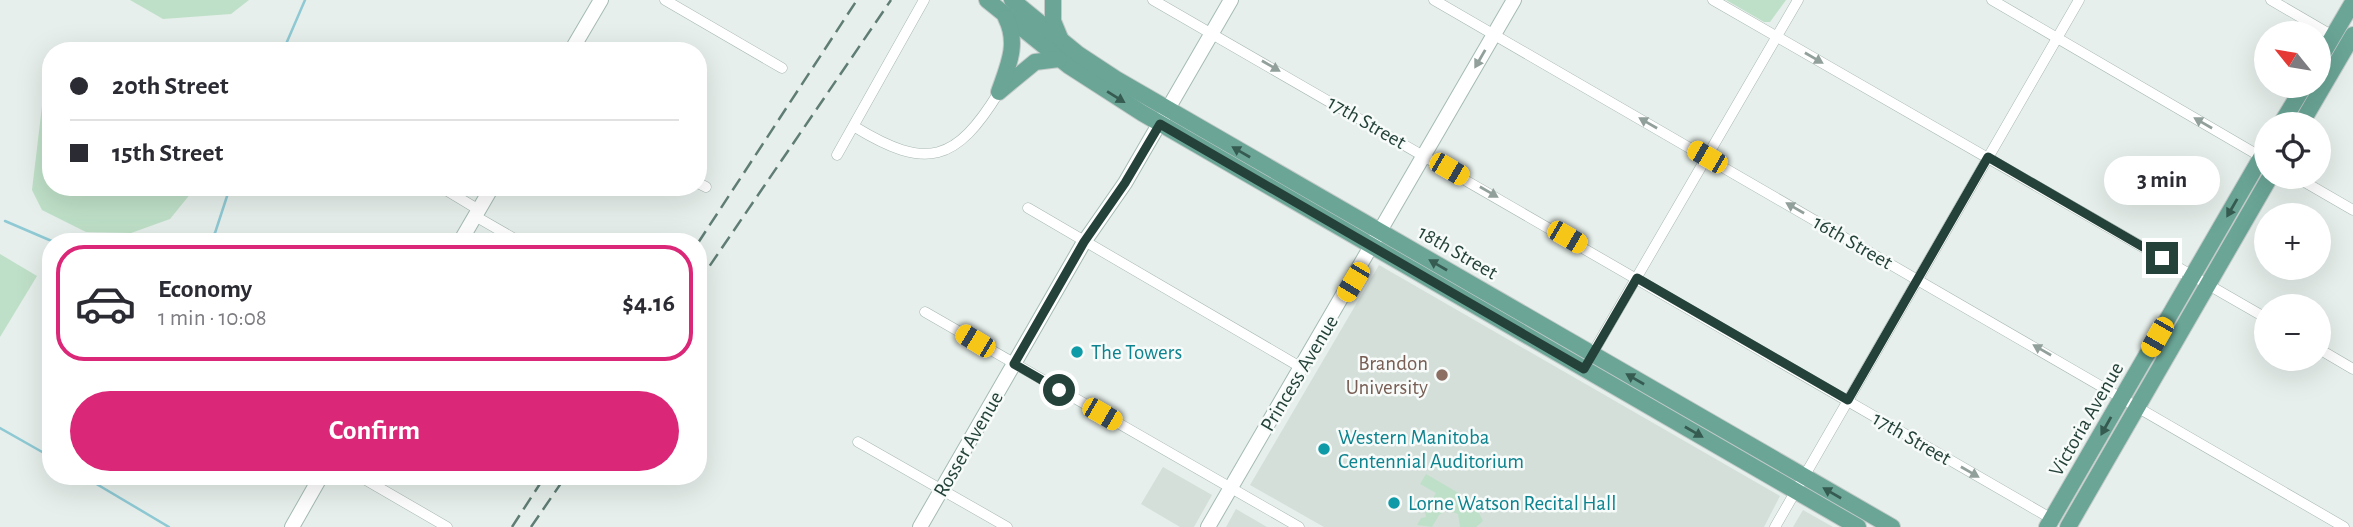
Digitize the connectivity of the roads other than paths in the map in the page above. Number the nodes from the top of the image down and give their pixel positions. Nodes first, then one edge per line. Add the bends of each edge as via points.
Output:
1 (601, 0) edge
2 (664, 0) edge
3 (924, 0) edge
4 (987, 0) edge
5 (1012, 0) edge
6 (1054, 0) edge
7 (1153, 0) edge
8 (1231, 0) edge
9 (1434, 0) edge
10 (1514, 0) edge
11 (1713, 0) edge
12 (1798, 0) edge
13 (1992, 0) edge
14 (2079, 0) edge
15 (2271, 0) edge
16 (2353, 2) edge
17 (1005, 15) junction
18 (1212, 32) junction
19 (1494, 35) junction
20 (1776, 37) junction
21 (2057, 38) junction
22 (1061, 40) junction
23 (2347, 41) edge
24 (576, 42) edge
25 (2331, 52) edge
26 (1059, 59) junction
27 (782, 68) dead end
28 (999, 92) junction
29 (2308, 112) edge
30 (1164, 117) junction
31 (855, 127) junction
32 (2254, 149) edge
33 (837, 155) dead end
34 (1425, 156) junction
35 (1707, 157) junction
36 (1988, 157) junction
37 (2254, 173) edge
38 (2263, 189) edge
39 (2317, 189) edge
40 (453, 196) edge
41 (487, 196) edge
42 (1028, 208) dead end
43 (2353, 210) edge
44 (477, 213) junction
45 (1381, 232) junction
46 (465, 233) edge
47 (507, 233) edge
48 (1084, 242) junction
49 (1373, 248) junction
50 (2193, 276) junction
51 (1637, 278) junction
52 (1917, 279) junction
53 (2209, 284) junction
54 (2254, 311) edge
55 (925, 312) dead end
56 (1592, 354) junction
57 (2331, 356) edge
58 (1014, 364) junction
59 (1302, 368) junction
60 (1584, 369) junction
61 (2353, 369) edge
62 (2123, 397) junction
63 (1848, 400) junction
64 (2138, 406) junction
65 (858, 442) dead end
66 (1804, 476) junction
67 (316, 485) edge
68 (375, 485) edge
69 (1231, 488) junction
70 (941, 489) junction
71 (1796, 491) junction
72 (2046, 522) edge
73 (292, 527) edge
74 (447, 527) edge
75 (920, 527) edge
76 (1007, 527) edge
77 (1208, 527) edge
78 (1299, 527) edge
79 (1775, 527) edge
80 (1858, 527) edge
81 (1892, 527) edge
82 (2068, 527) edge
83 (2344, 527) edge

1 - 24 street
2 - 27 street
3 - 31 street
4 - 17 main road, 18th Street
5 - 22 main road, 18th Street
6 - 22 main road via 1052,21
7 - 18 street, 17th Street
8 - 18 street, Rosser Avenue
9 - 19 street, 16th Street
10 - 19 street, Princess Avenue
11 - 20 street
12 - 20 street
13 - 21 street
14 - 21 street
15 - 23 street
16 - 23 main road
17 - 26 main road, 18th Street
17 - 28 main road via 1013,33 1013,49
18 - 30 street, Rosser Avenue
18 -> 34 street, 17th Street
19 -> 34 street, Princess Avenue
35 -> 19 street, 16th Street
20 - 35 street
20 -> 36 street
32 -> 21 street
21 - 36 street
22 - 30 main road, 18th Street
23 - 25 main road
23 - 29 main road
26 - 28 main road via 1035,62
26 -> 30 main road, 18th Street
28 - 31 street via 974,130 939,152 899,152
45 -> 30 main road, 18th Street
30 - 48 street, Rosser Avenue
30 - 49 main road, 18th Street
31 - 33 street
34 - 45 street, Princess Avenue
34 -> 51 street, 17th Street
35 - 51 street
52 -> 35 street, 16th Street
36 - 50 street
36 - 52 street
37 -> 50 main road, Victoria Avenue
38 - 53 main road, Victoria Avenue
39 - 43 street
40 - 44 street
41 - 44 street
42 - 48 street
44 - 46 street
44 - 47 street
45 - 49 street, Princess Avenue
56 -> 45 main road, 18th Street
48 - 58 street, Rosser Avenue
48 - 59 street
49 - 59 street, Princess Avenue
49 - 60 main road, 18th Street
50 - 53 street
50 - 62 main road, Victoria Avenue
51 - 56 street
51 - 63 street, 17th Street
62 -> 52 street, 16th Street
52 - 63 street
53 - 54 street
53 - 64 main road, Victoria Avenue
55 - 58 street
56 - 60 street
66 -> 56 main road, 18th Street
57 - 61 street
58 - 69 street
58 - 70 street, Rosser Avenue
59 - 69 street, Princess Avenue
60 -> 71 main road, 18th Street
62 - 64 street, 16th Street
62 -> 72 main road, Victoria Avenue
63 - 66 street
63 -> 72 street, 17th Street
64 - 82 main road, Victoria Avenue
64 - 83 street, 16th Street
65 - 70 street
66 - 71 street
81 -> 66 main road, 18th Street
67 - 73 street
68 - 74 street
69 - 77 street, Princess Avenue
69 - 78 street
70 - 75 street, Rosser Avenue
70 - 76 street
71 - 79 street
71 - 80 main road, 18th Street

